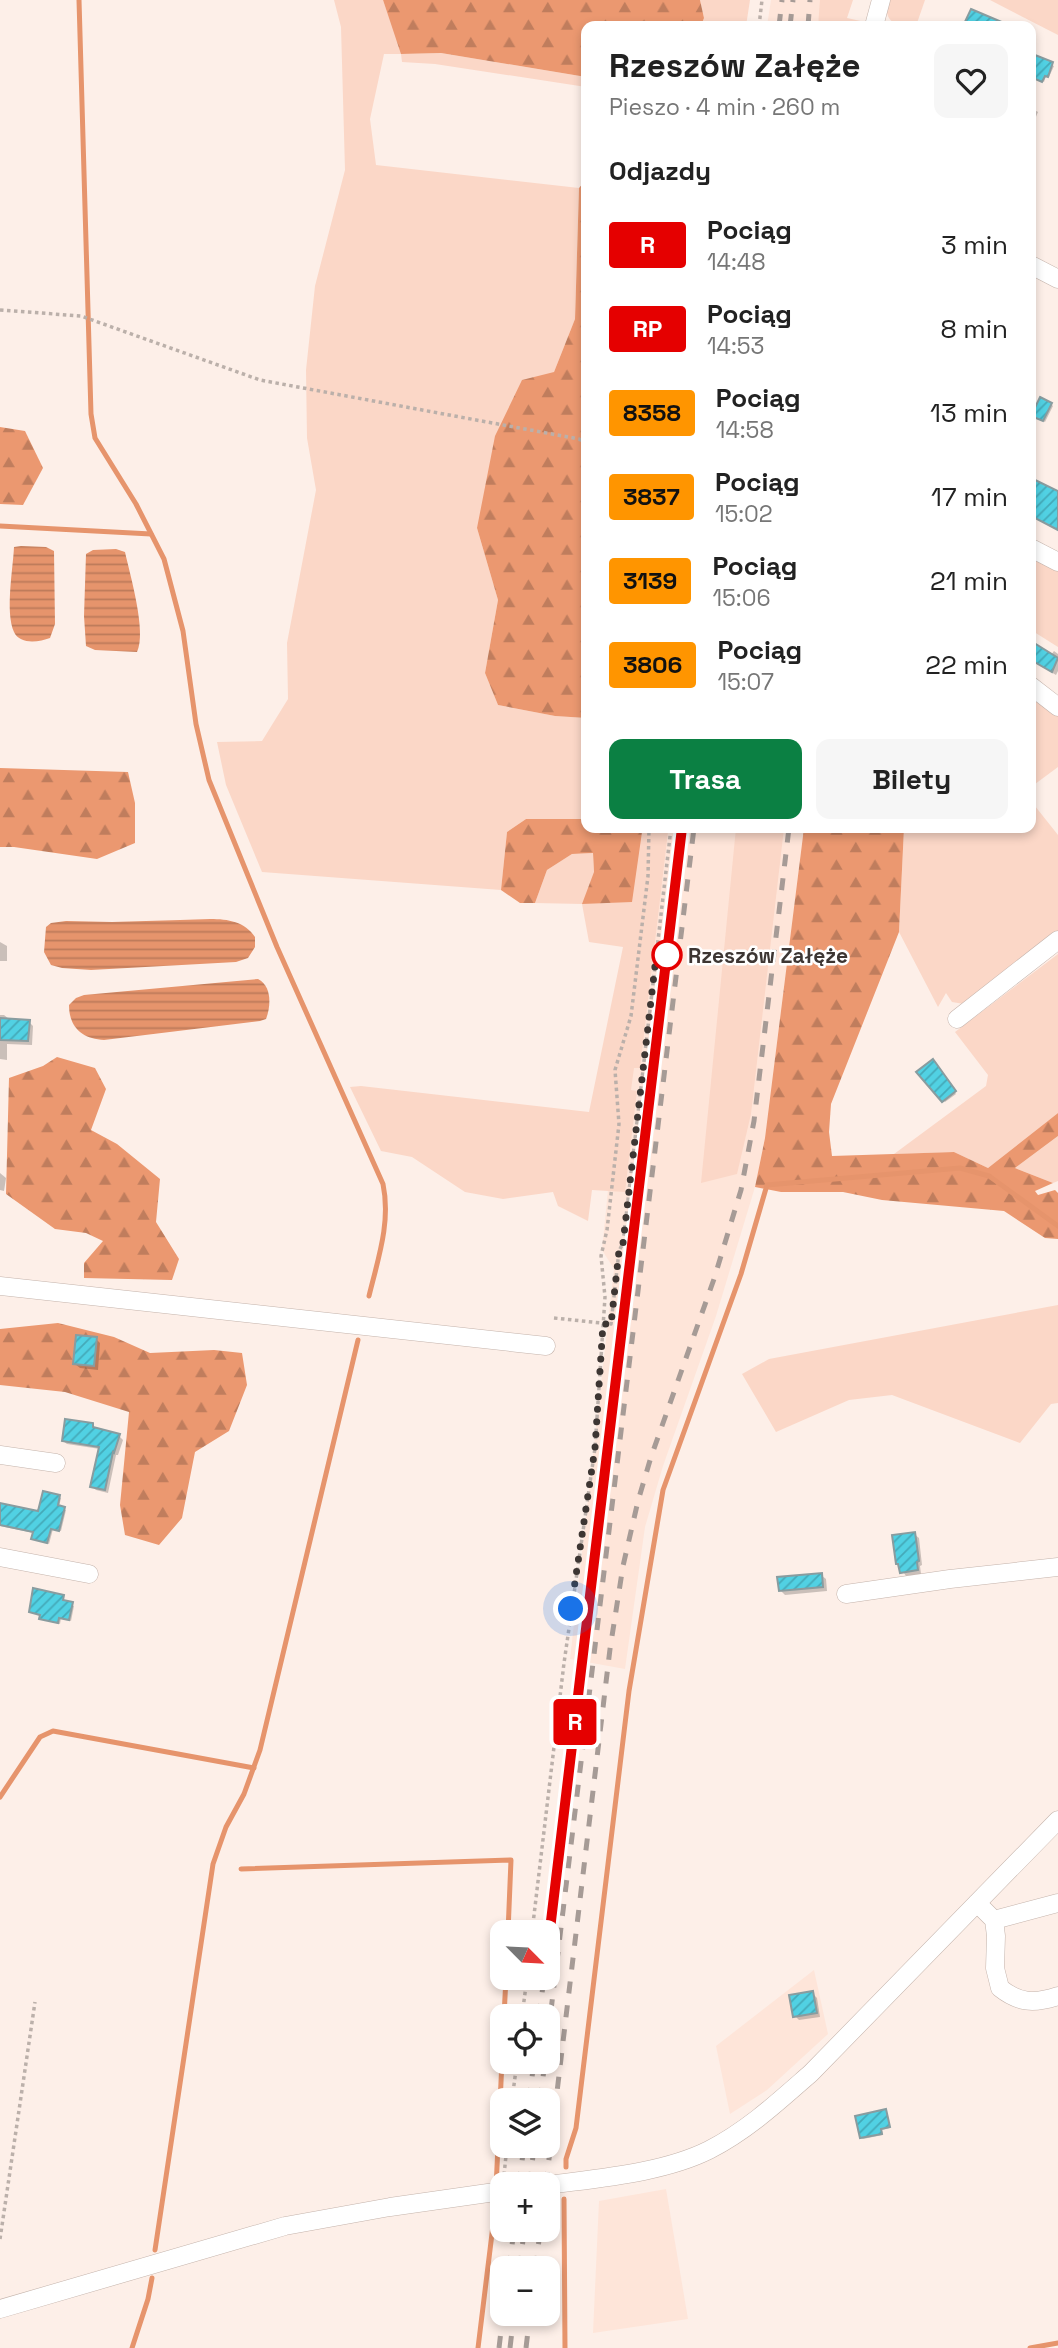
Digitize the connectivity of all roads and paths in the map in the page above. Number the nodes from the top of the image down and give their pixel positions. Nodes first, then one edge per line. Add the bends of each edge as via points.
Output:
1 (762, 0) edge
2 (881, 0) edge
3 (760, 21) edge
4 (875, 21) edge
5 (1036, 267) edge
6 (1058, 278) edge
7 (0, 310) edge
8 (581, 440) edge
9 (1036, 551) edge
10 (1058, 562) edge
11 (1036, 690) edge
12 (1058, 707) edge
13 (649, 833) edge
14 (670, 833) edge
15 (1058, 940) edge
16 (957, 1019) dead end
17 (0, 1286) edge
18 (554, 1318) dead end
19 (603, 1324) junction
20 (546, 1346) dead end
21 (0, 1455) edge
22 (56, 1463) dead end
23 (0, 1557) edge
24 (1058, 1567) edge
25 (89, 1574) dead end
26 (846, 1594) dead end
27 (1058, 1821) edge
28 (977, 1903) junction
29 (1058, 1903) edge
30 (533, 1920) edge
31 (994, 1920) junction
32 (1058, 1996) edge
33 (35, 2002) dead end
34 (560, 2183) edge
35 (490, 2193) edge
36 (0, 2239) edge
37 (0, 2309) edge

1 - 3 path
2 - 4 street
5 - 6 street
7 - 8 path via 81,316 260,380
9 - 10 street
11 - 12 street
13 - 19 path via 631,1016 615,1070 619,1124 601,1256
14 - 19 path via 623,1243 611,1324
15 - 16 street
17 - 20 street
18 - 19 path
19 - 30 path via 595,1448
21 - 22 street
23 - 25 street
24 - 26 street
27 - 28 street
28 - 31 street
28 - 34 street via 811,2073 738,2134 668,2164
29 - 31 street
31 - 32 street via 1000,1988 1013,1999
33 - 36 path
35 - 37 street via 285,2226

